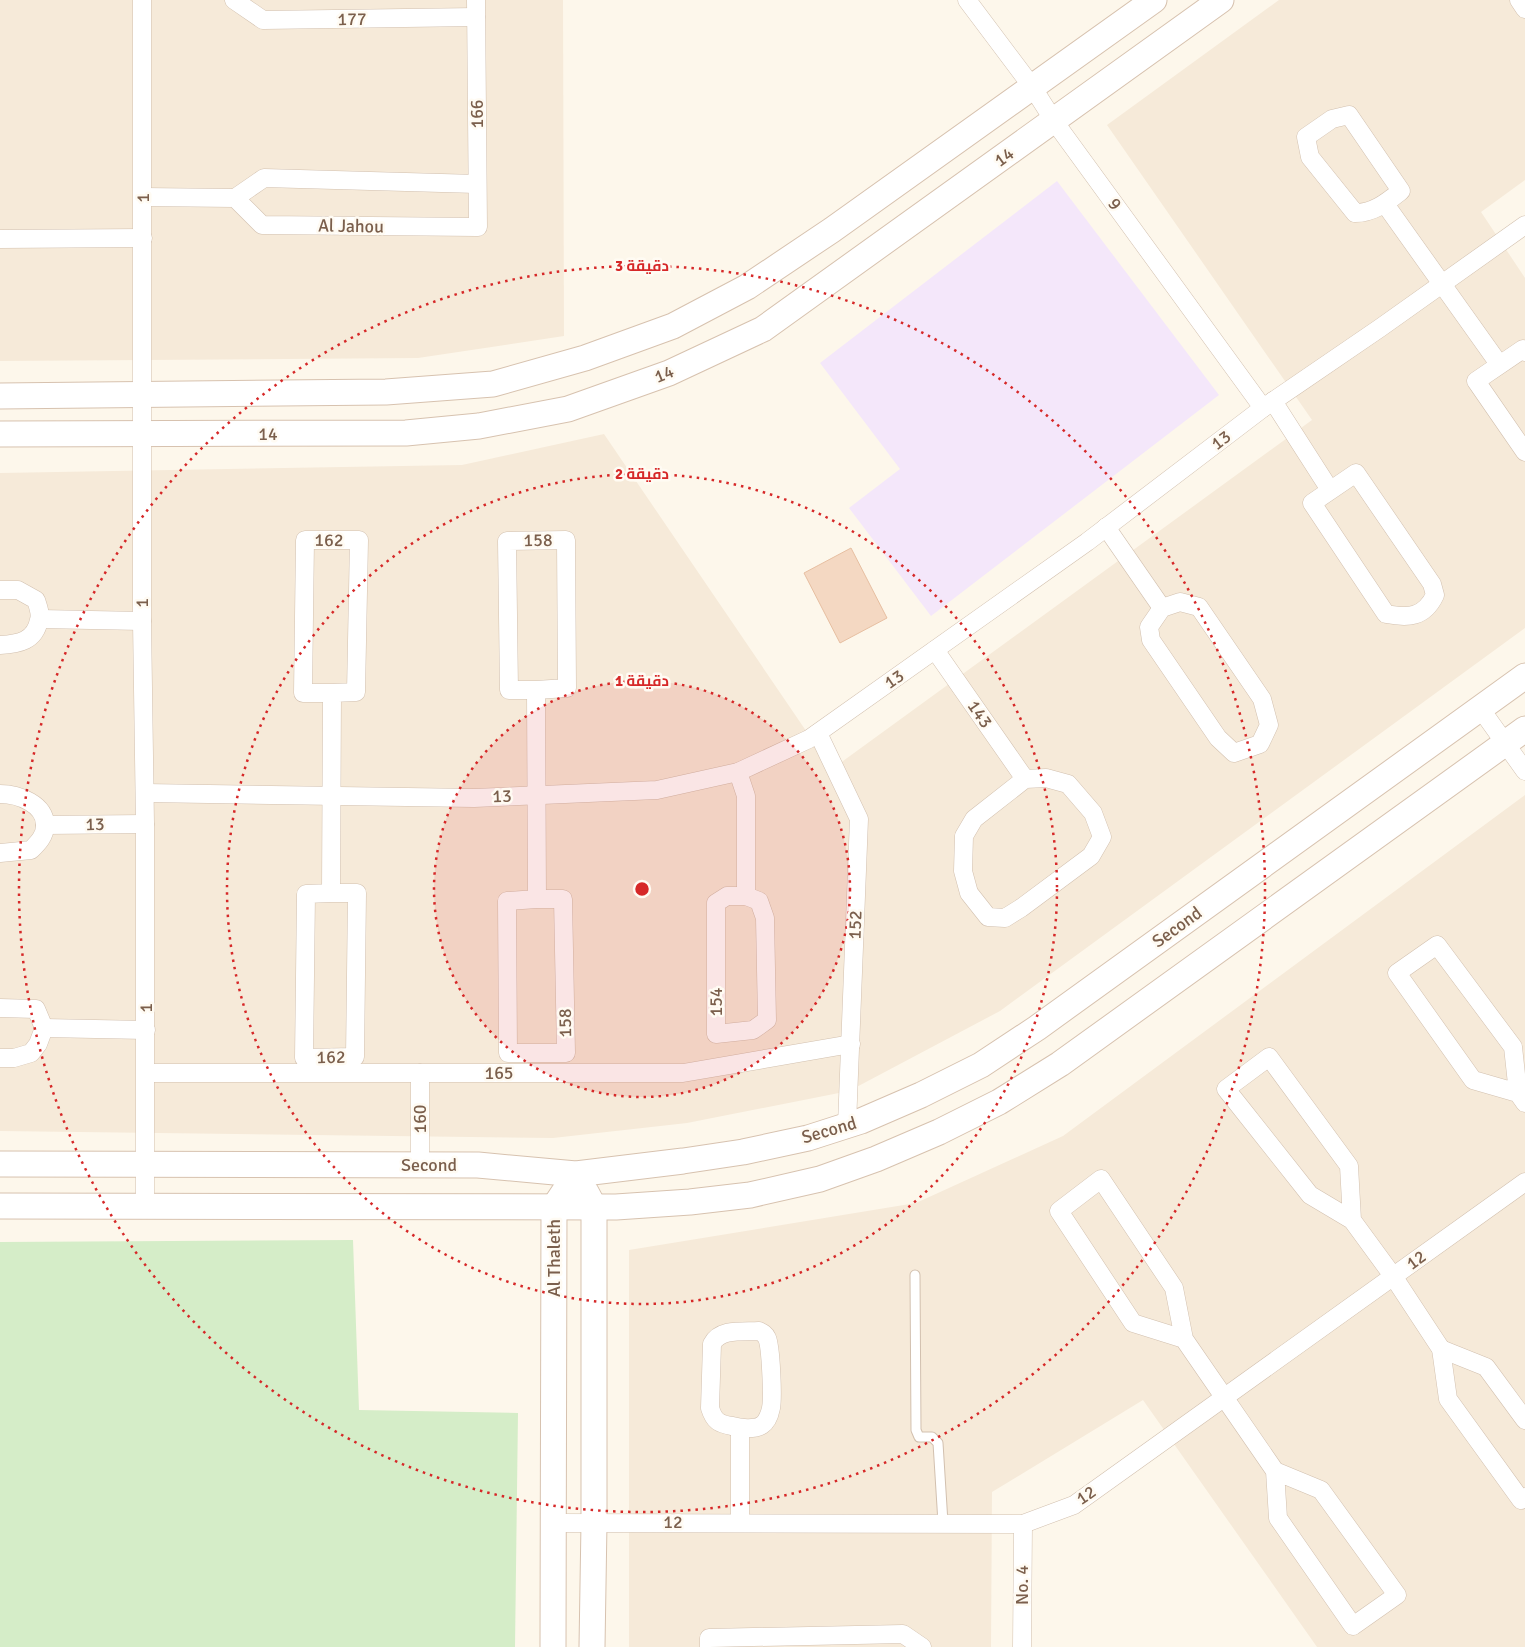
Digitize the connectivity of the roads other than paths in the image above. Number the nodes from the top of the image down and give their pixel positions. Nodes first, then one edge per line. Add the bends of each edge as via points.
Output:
1 (142, 0) edge
2 (234, 0) edge
3 (967, 0) edge
4 (1154, 0) edge
5 (1221, 0) edge
6 (1519, 0) edge
7 (476, 8) edge
8 (1525, 9) edge
9 (1033, 88) junction
10 (1054, 121) junction
11 (477, 184) junction
12 (143, 197) junction
13 (235, 198) junction
14 (1385, 204) junction
15 (1525, 225) edge
16 (478, 227) joint
17 (143, 238) junction
18 (0, 239) edge
19 (1442, 283) junction
20 (1525, 352) edge
21 (1499, 364) junction
22 (143, 395) junction
23 (0, 396) edge
24 (1268, 405) junction
25 (0, 434) edge
26 (143, 434) junction
27 (1525, 452) edge
28 (1330, 490) junction
29 (1106, 527) junction
30 (0, 590) edge
31 (1162, 608) junction
32 (40, 619) junction
33 (142, 621) junction
34 (0, 645) edge
35 (935, 650) junction
36 (1525, 676) edge
37 (536, 690) junction
38 (332, 693) junction
39 (1480, 708) junction
40 (1525, 729) edge
41 (818, 733) junction
42 (1505, 743) junction
43 (1525, 770) edge
44 (738, 772) junction
45 (1025, 779) junction
46 (145, 793) junction
47 (0, 794) edge
48 (538, 795) junction
49 (332, 796) junction
50 (145, 824) junction
51 (45, 825) junction
52 (0, 853) edge
53 (331, 893) junction
54 (746, 896) junction
55 (537, 900) junction
56 (0, 1008) edge
57 (44, 1028) junction
58 (146, 1030) junction
59 (851, 1044) junction
60 (0, 1058) edge
61 (146, 1074) junction
62 (420, 1074) junction
63 (1521, 1098) edge
64 (847, 1126) junction
65 (0, 1164) edge
66 (146, 1164) junction
67 (420, 1165) junction
68 (576, 1174) junction
69 (1525, 1182) edge
70 (0, 1206) edge
71 (145, 1206) junction
72 (554, 1207) junction
73 (594, 1207) junction
74 (1352, 1220) junction
75 (915, 1275) dead end
76 (1393, 1276) junction
77 (1184, 1339) junction
78 (1441, 1349) junction
79 (1224, 1397) junction
80 (1525, 1420) edge
81 (740, 1428) junction
82 (1275, 1471) junction
83 (1525, 1497) edge
84 (554, 1522) junction
85 (594, 1522) junction
86 (740, 1522) junction
87 (943, 1523) junction
88 (1022, 1524) junction
89 (553, 1647) edge
90 (592, 1647) edge
91 (709, 1647) edge
92 (922, 1647) edge
93 (1022, 1647) edge

1 - 12 street, 1
2 - 7 street, 177 via 263,20
3 - 9 street, 9
4 - 9 street
5 - 10 street, 14
6 - 8 street
7 - 11 street, 166
9 - 10 street, 9
9 - 22 street via 747,287 673,326 585,358 493,384 386,392
10 - 24 street, 9
10 - 26 street, 14 via 763,329 669,373 568,409 479,426 406,433
11 - 13 street via 264,178
11 - 16 street, 166
12 - 13 street
12 - 17 street, 1
13 - 16 street, Al Jahou via 262,225
14 - 14 street via 1401,191 1349,115 1332,119 1306,137 1310,157 1355,213 1364,213
14 - 19 street
15 - 19 street, 13
17 - 18 street
17 - 22 street, 1
19 - 21 street
19 - 24 street, 13
20 - 21 street via 1523,349
21 - 27 street via 1476,381
22 - 23 street
22 - 26 street, 1
24 - 28 street, 9
24 - 29 street, 13
25 - 26 street, 14
26 - 33 street, 1
28 - 28 street via 1312,503 1386,614 1402,617 1418,614 1431,605 1436,595 1432,584 1356,473
29 - 31 street
29 - 35 street, 13
30 - 32 street via 18,590 36,600
31 - 31 street via 1180,602 1199,607 1262,699 1269,725 1260,744 1234,753 1218,738 1151,640 1149,627
32 - 33 street
32 - 34 street via 27,640
33 - 46 street, 1
35 - 41 street, 13
35 - 45 street, 143
36 - 39 street, Second
37 - 37 street, 158 via 567,688 566,540 507,541 509,690
37 - 48 street
38 - 38 street, 162 via 356,692 359,540 305,540 303,693
38 - 49 street
39 - 42 street
39 - 64 street, Second via 1038,1028 972,1069
40 - 42 street
41 - 44 street, 13
41 - 59 street, 152 via 859,818
42 - 43 street
42 - 73 street via 1060,1064 999,1102 939,1132 820,1179 750,1195
44 - 48 street, 13 via 657,790
44 - 54 street via 746,796
45 - 45 street via 1046,778 1068,784 1093,813 1102,837 1091,856 1020,908 1005,918 988,917 969,893 963,871 964,836 974,819
46 - 49 street, 13
46 - 50 street, 1
47 - 51 street via 29,800 41,811
48 - 49 street, 13 via 474,798
48 - 55 street
49 - 53 street
50 - 51 street, 13
50 - 58 street, 1
51 - 52 street via 41,839 31,850
53 - 53 street, 162 via 306,894 304,1058 354,1057 357,893
54 - 54 street, 154 via 728,896 716,903 716,1034 753,1030 767,1020 765,918 759,900
55 - 55 street, 158 via 507,901 508,1054 566,1053 563,899
56 - 57 street via 36,1009
57 - 58 street
57 - 60 street via 31,1054
58 - 61 street, 1
59 - 62 street, 165 via 683,1074
59 - 64 street, 152
61 - 62 street, 165
61 - 66 street, 1
62 - 67 street, 160
63 - 63 street via 1473,1080 1397,973 1437,945 1513,1047
64 - 68 street, Second via 743,1152
65 - 66 street, Second
66 - 67 street, Second
66 - 71 street, 1
67 - 68 street, Second via 478,1165
68 - 72 street, Al Thaleth
68 - 73 street
69 - 76 street, 12
70 - 71 street
71 - 72 street
72 - 73 street
72 - 84 street, Al Thaleth
73 - 85 street
74 - 74 street via 1310,1195 1226,1090 1269,1057 1349,1166
74 - 76 street
75 - 87 lane via 916,1430 919,1437 932,1437 938,1443
76 - 78 street
76 - 79 street, 12
77 - 77 street via 1133,1323 1059,1211 1101,1179 1174,1288
77 - 79 street
78 - 80 street via 1486,1367
78 - 83 street via 1448,1399 1521,1500
79 - 82 street
79 - 88 street, 12 via 1074,1505
81 - 81 street via 716,1421 711,1413 712,1344 722,1333 758,1331 764,1333 768,1342 771,1407 763,1425
81 - 86 street
82 - 82 street via 1321,1490 1397,1595 1353,1626 1278,1518
84 - 85 street, 12
84 - 89 street, Al Thaleth
85 - 86 street, 12
85 - 90 street
86 - 87 street, 12
87 - 88 street, 12
88 - 93 street, No. 4
91 - 92 street via 709,1638 903,1634

